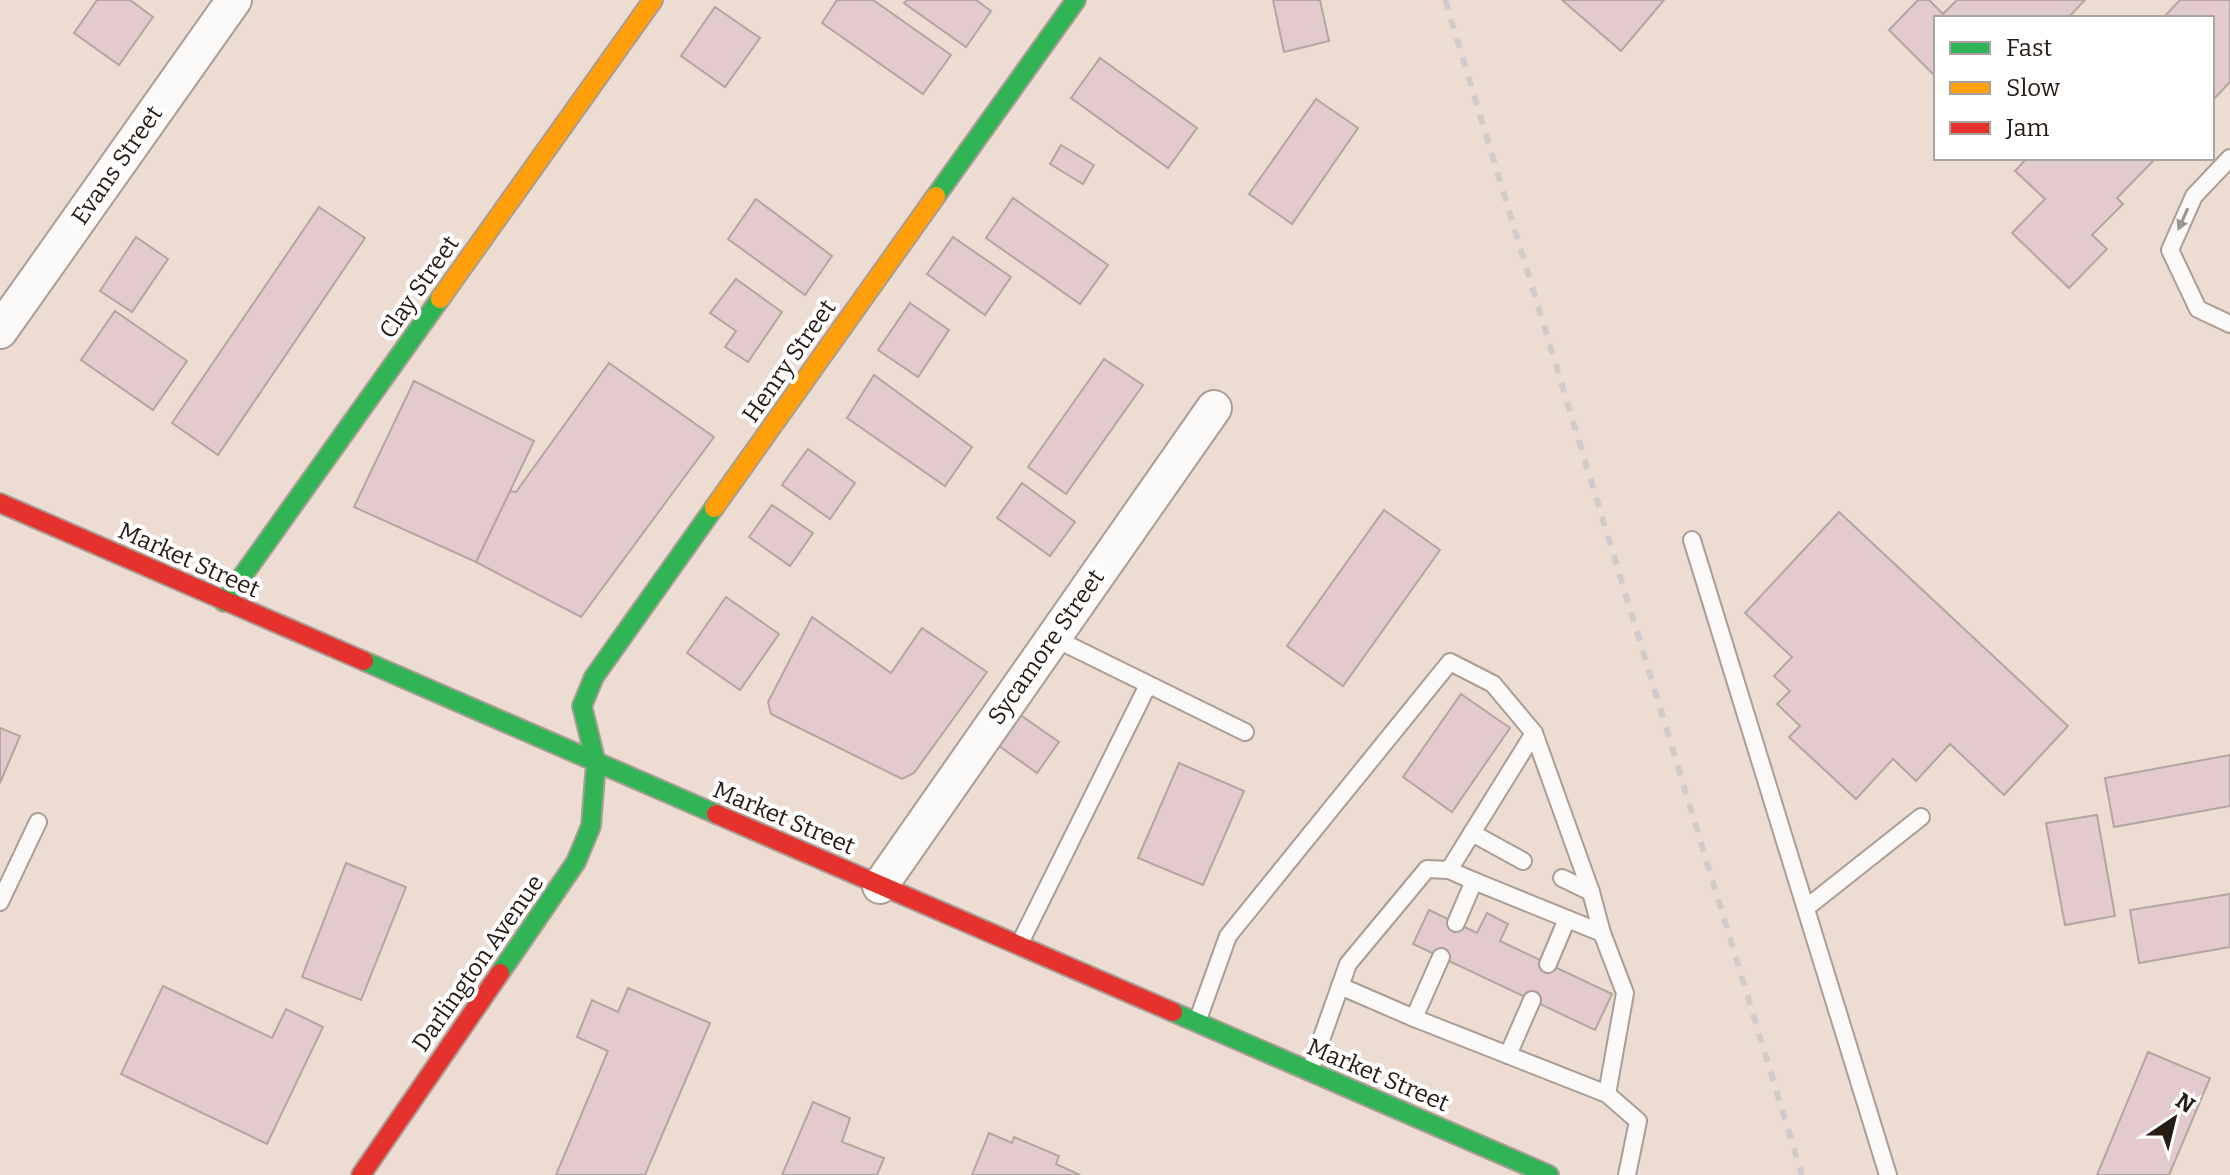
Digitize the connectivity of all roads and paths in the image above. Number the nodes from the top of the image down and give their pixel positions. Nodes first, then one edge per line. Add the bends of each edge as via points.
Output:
1 (234, 0) edge
2 (653, 0) edge
3 (1076, 0) edge
4 (2230, 158) edge
5 (2230, 324) edge
6 (0, 331) edge
7 (1214, 408) dead end
8 (0, 503) edge
9 (1692, 540) dead end
10 (224, 602) junction
11 (1052, 637) junction
12 (1148, 685) junction
13 (1245, 732) dead end
14 (1534, 733) junction
15 (596, 763) junction
16 (1921, 817) dead end
17 (38, 822) dead end
18 (1472, 833) junction
19 (1523, 861) dead end
20 (1449, 870) junction
21 (1562, 878) dead end
22 (1474, 881) junction
23 (880, 886) junction
24 (1591, 892) junction
25 (0, 902) edge
26 (1806, 908) junction
27 (1567, 919) junction
28 (1456, 923) dead end
29 (1602, 933) junction
30 (1019, 946) junction
31 (1441, 957) dead end
32 (1548, 964) dead end
33 (1340, 986) junction
34 (1532, 1000) dead end
35 (1414, 1018) junction
36 (1197, 1023) junction
37 (1508, 1055) junction
38 (1310, 1072) junction
39 (1607, 1094) junction
40 (361, 1175) edge
41 (1549, 1175) edge
42 (1627, 1175) edge
43 (1888, 1175) edge

1 - 6 street, Evans Street
2 - 10 street, Clay Street
3 - 15 street, Henry Street via 594,677 582,706
4 -> 5 lane via 2194,196 2170,250 2198,309
7 - 11 street, Sycamore Street
8 - 10 street, Market Street
9 - 26 lane
10 - 15 street, Market Street
11 - 12 lane
11 - 23 street, Sycamore Street
12 - 13 lane
12 - 30 lane
14 - 18 lane
14 - 24 lane
14 - 36 lane via 1493,684 1450,662 1228,936
15 - 23 street, Market Street
15 - 40 street, Darlington Avenue via 591,826 576,862
16 - 26 lane
17 - 25 lane
18 - 19 lane
18 - 20 lane
20 - 22 lane
20 - 33 lane via 1427,869 1348,964
21 - 24 lane
22 - 27 lane
22 - 28 lane
23 - 30 street, Market Street
24 - 29 lane
26 - 43 lane
27 - 29 lane
27 - 32 lane
29 - 39 lane via 1625,993
30 - 36 street, Market Street
31 - 35 lane
33 - 35 lane
33 - 38 lane
34 - 37 lane
35 - 37 lane
36 - 38 street, Market Street
37 - 39 lane
38 - 41 street, Market Street
39 - 42 lane via 1638,1121

